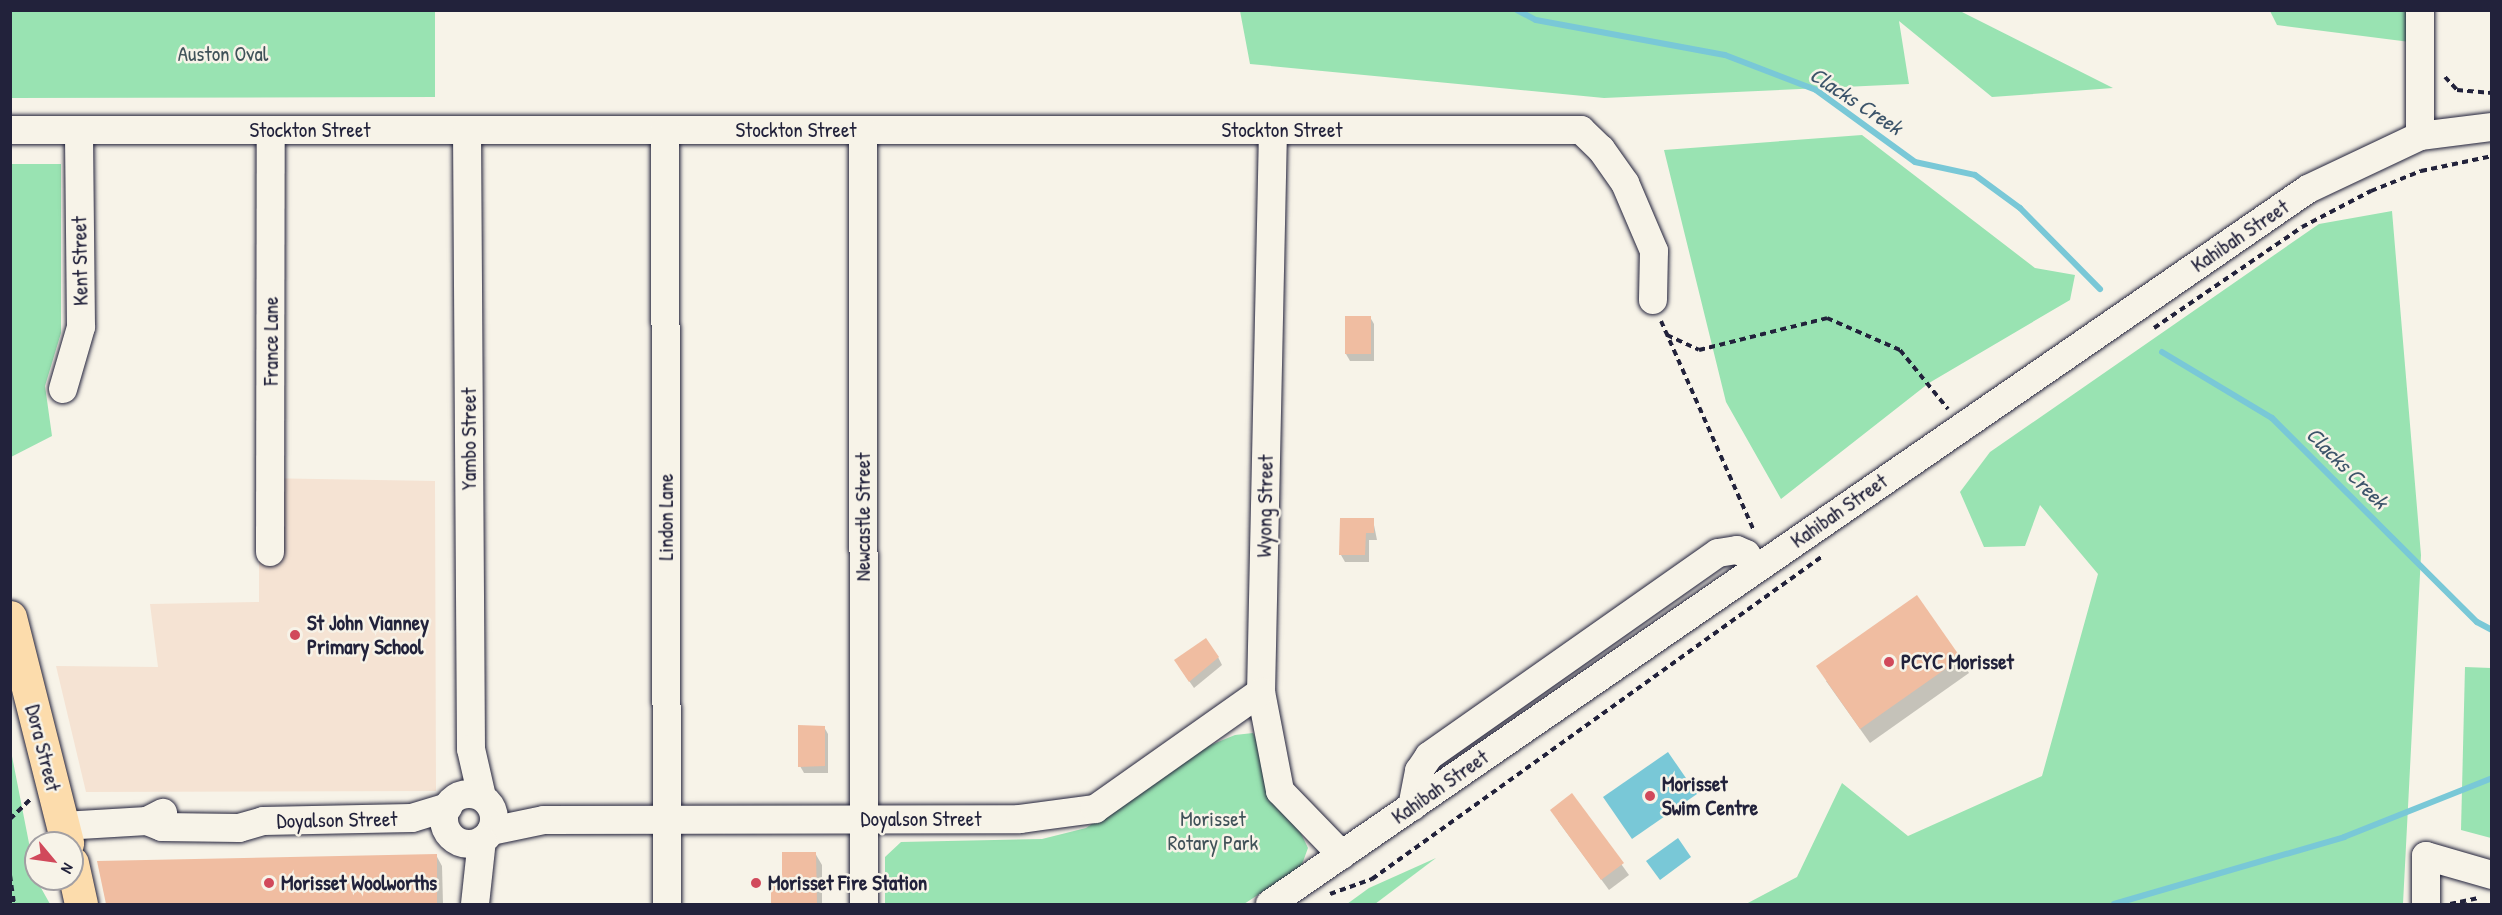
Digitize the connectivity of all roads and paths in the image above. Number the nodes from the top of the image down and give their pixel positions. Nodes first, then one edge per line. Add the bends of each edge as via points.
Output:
1 (2420, 10) edge
2 (2442, 67) dead end
3 (2492, 93) edge
4 (2492, 127) edge
5 (10, 130) edge
6 (79, 130) junction
7 (271, 130) junction
8 (466, 130) junction
9 (665, 130) junction
10 (863, 130) junction
11 (1274, 130) junction
12 (2420, 136) junction
13 (2492, 156) edge
14 (1653, 300) joint
15 (1667, 335) junction
16 (2143, 335) dead end
17 (63, 389) dead end
18 (1962, 426) junction
19 (1830, 550) dead end
20 (270, 552) dead end
21 (1762, 565) junction
22 (10, 617) edge
23 (1261, 692) junction
24 (30, 800) dead end
25 (10, 819) edge
26 (469, 819) junction
27 (864, 819) junction
28 (667, 820) junction
29 (64, 831) edge
30 (84, 831) edge
31 (1342, 855) junction
32 (10, 875) edge
33 (2486, 887) edge
34 (475, 897) edge
35 (1324, 897) dead end
36 (14, 904) edge
37 (667, 904) edge
38 (864, 904) edge
39 (1270, 904) edge
40 (2426, 904) edge
41 (2450, 904) edge

1 - 12 street
2 - 3 path via 2446,80 2457,90
4 - 12 street
5 - 6 street, Stockton Street
6 - 7 street, Stockton Street
6 - 17 street, Kent Street via 81,327
7 - 8 street, Stockton Street
7 - 20 street, France Lane
8 - 9 street, Stockton Street
8 - 26 street, Yambo Street
9 - 10 street, Stockton Street
9 - 28 street, Lindon Lane
10 - 11 street, Stockton Street
10 - 27 street, Newcastle Street
11 - 14 street, Stockton Street via 1581,130 1601,149 1625,183 1638,212 1654,251
11 - 23 street, Wyong Street
12 - 18 street, Kahibah Street via 2308,189
13 - 16 path via 2421,171 2371,191 2302,227
14 - 15 path
15 - 18 path via 1699,350 1827,318 1900,350
15 - 21 path
18 - 21 street, Kahibah Street
19 - 35 path via 1372,879
21 - 31 street, Kahibah Street
22 - 29 main road, Dora Street
23 - 27 street, Doyalson Street via 1095,809 1020,819
23 - 31 street, Wyong Street via 1280,791
24 - 25 path
26 - 28 street, Doyalson Street
26 - 30 street, Doyalson Street via 263,821 240,813 163,813 147,821
26 - 34 street, Yambo Street
27 - 28 street, Doyalson Street
27 - 38 street, Newcastle Street
28 - 37 street, Lindon Lane
31 - 39 street, Kahibah Street
32 - 36 path
33 - 40 street via 2426,856
33 - 41 path

